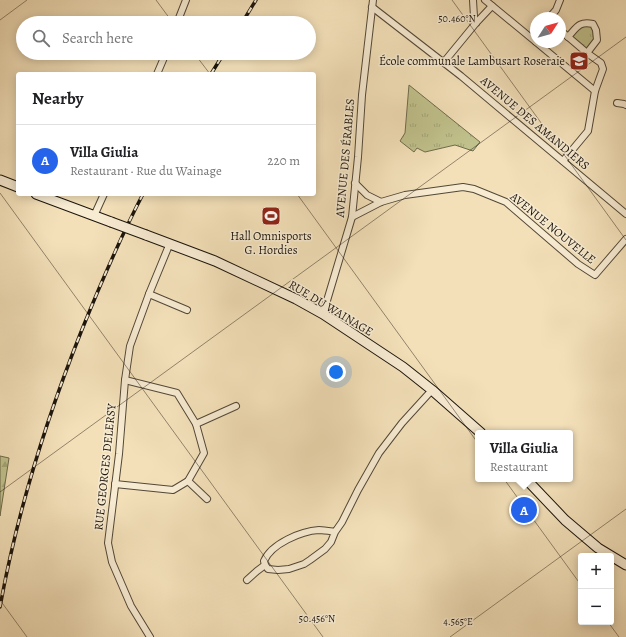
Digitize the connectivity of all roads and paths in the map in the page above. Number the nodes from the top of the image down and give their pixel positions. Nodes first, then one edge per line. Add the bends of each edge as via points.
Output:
1 (186, 0) edge
2 (373, 0) edge
3 (473, 0) edge
4 (485, 0) edge
5 (560, 0) edge
6 (492, 6) junction
7 (372, 7) junction
8 (554, 12) edge
9 (180, 16) edge
10 (476, 23) junction
11 (530, 35) edge
12 (568, 37) joint
13 (546, 48) edge
14 (587, 53) junction
15 (163, 60) edge
16 (444, 62) junction
17 (158, 72) edge
18 (596, 91) junction
19 (617, 103) dead end
20 (626, 105) edge
21 (563, 161) junction
22 (0, 180) edge
23 (355, 183) junction
24 (16, 186) edge
25 (41, 196) edge
26 (103, 196) edge
27 (381, 202) junction
28 (626, 214) edge
29 (94, 216) junction
30 (352, 217) junction
31 (626, 239) edge
32 (170, 244) junction
33 (149, 294) junction
34 (187, 310) dead end
35 (323, 314) junction
36 (125, 380) junction
37 (432, 390) junction
38 (236, 406) dead end
39 (196, 424) junction
40 (478, 430) edge
41 (188, 481) junction
42 (529, 482) edge
43 (115, 484) junction
44 (207, 499) dead end
45 (335, 532) junction
46 (265, 565) junction
47 (626, 565) edge
48 (247, 580) dead end
49 (150, 637) edge

1 - 9 street
2 - 7 street, AVENUE DES ÉRABLES
3 - 10 street
4 - 6 street
5 - 8 street
6 - 10 street
6 - 11 street
7 - 16 street, AVENUE DES AMANDIERS
7 - 23 street, AVENUE DES ÉRABLES
10 - 16 street
12 - 14 street
12 - 14 street via 580,24 594,24 597,40
13 - 18 street
14 - 18 street via 601,63 603,68
15 - 17 street
16 - 21 street, AVENUE DES AMANDIERS
18 - 21 street via 588,131
19 - 20 street
21 - 28 street, AVENUE DES AMANDIERS
22 - 24 main road
23 - 27 street via 367,195
23 - 30 street, AVENUE DES ÉRABLES
25 - 29 main road, RUE DU WAINAGE
26 - 29 street
27 - 30 street, AVENUE NOUVELLE
27 - 31 street, AVENUE NOUVELLE via 405,195 463,187 474,189 506,202 578,264 595,275
29 - 32 main road, RUE DU WAINAGE, bridge
30 - 35 street, AVENUE DES ÉRABLES
32 - 33 street, RUE GEORGES DELERSY
32 - 35 main road, RUE DU WAINAGE via 215,260
33 - 34 street
33 - 36 street, RUE GEORGES DELERSY via 130,346
35 - 37 main road, RUE DU WAINAGE via 403,367
36 - 39 street via 177,393
36 - 43 street, RUE GEORGES DELERSY
37 - 40 main road, RUE DU WAINAGE
37 - 45 street via 379,453
38 - 39 street
39 - 41 street via 204,453
41 - 43 street via 174,490
41 - 44 street
42 - 47 main road via 565,520 598,548
43 - 49 street, RUE GEORGES DELERSY via 108,544 112,562 131,606
45 - 46 street via 319,530 292,537 267,555
45 - 46 street via 325,549 304,564 278,570 268,569
46 - 48 street

